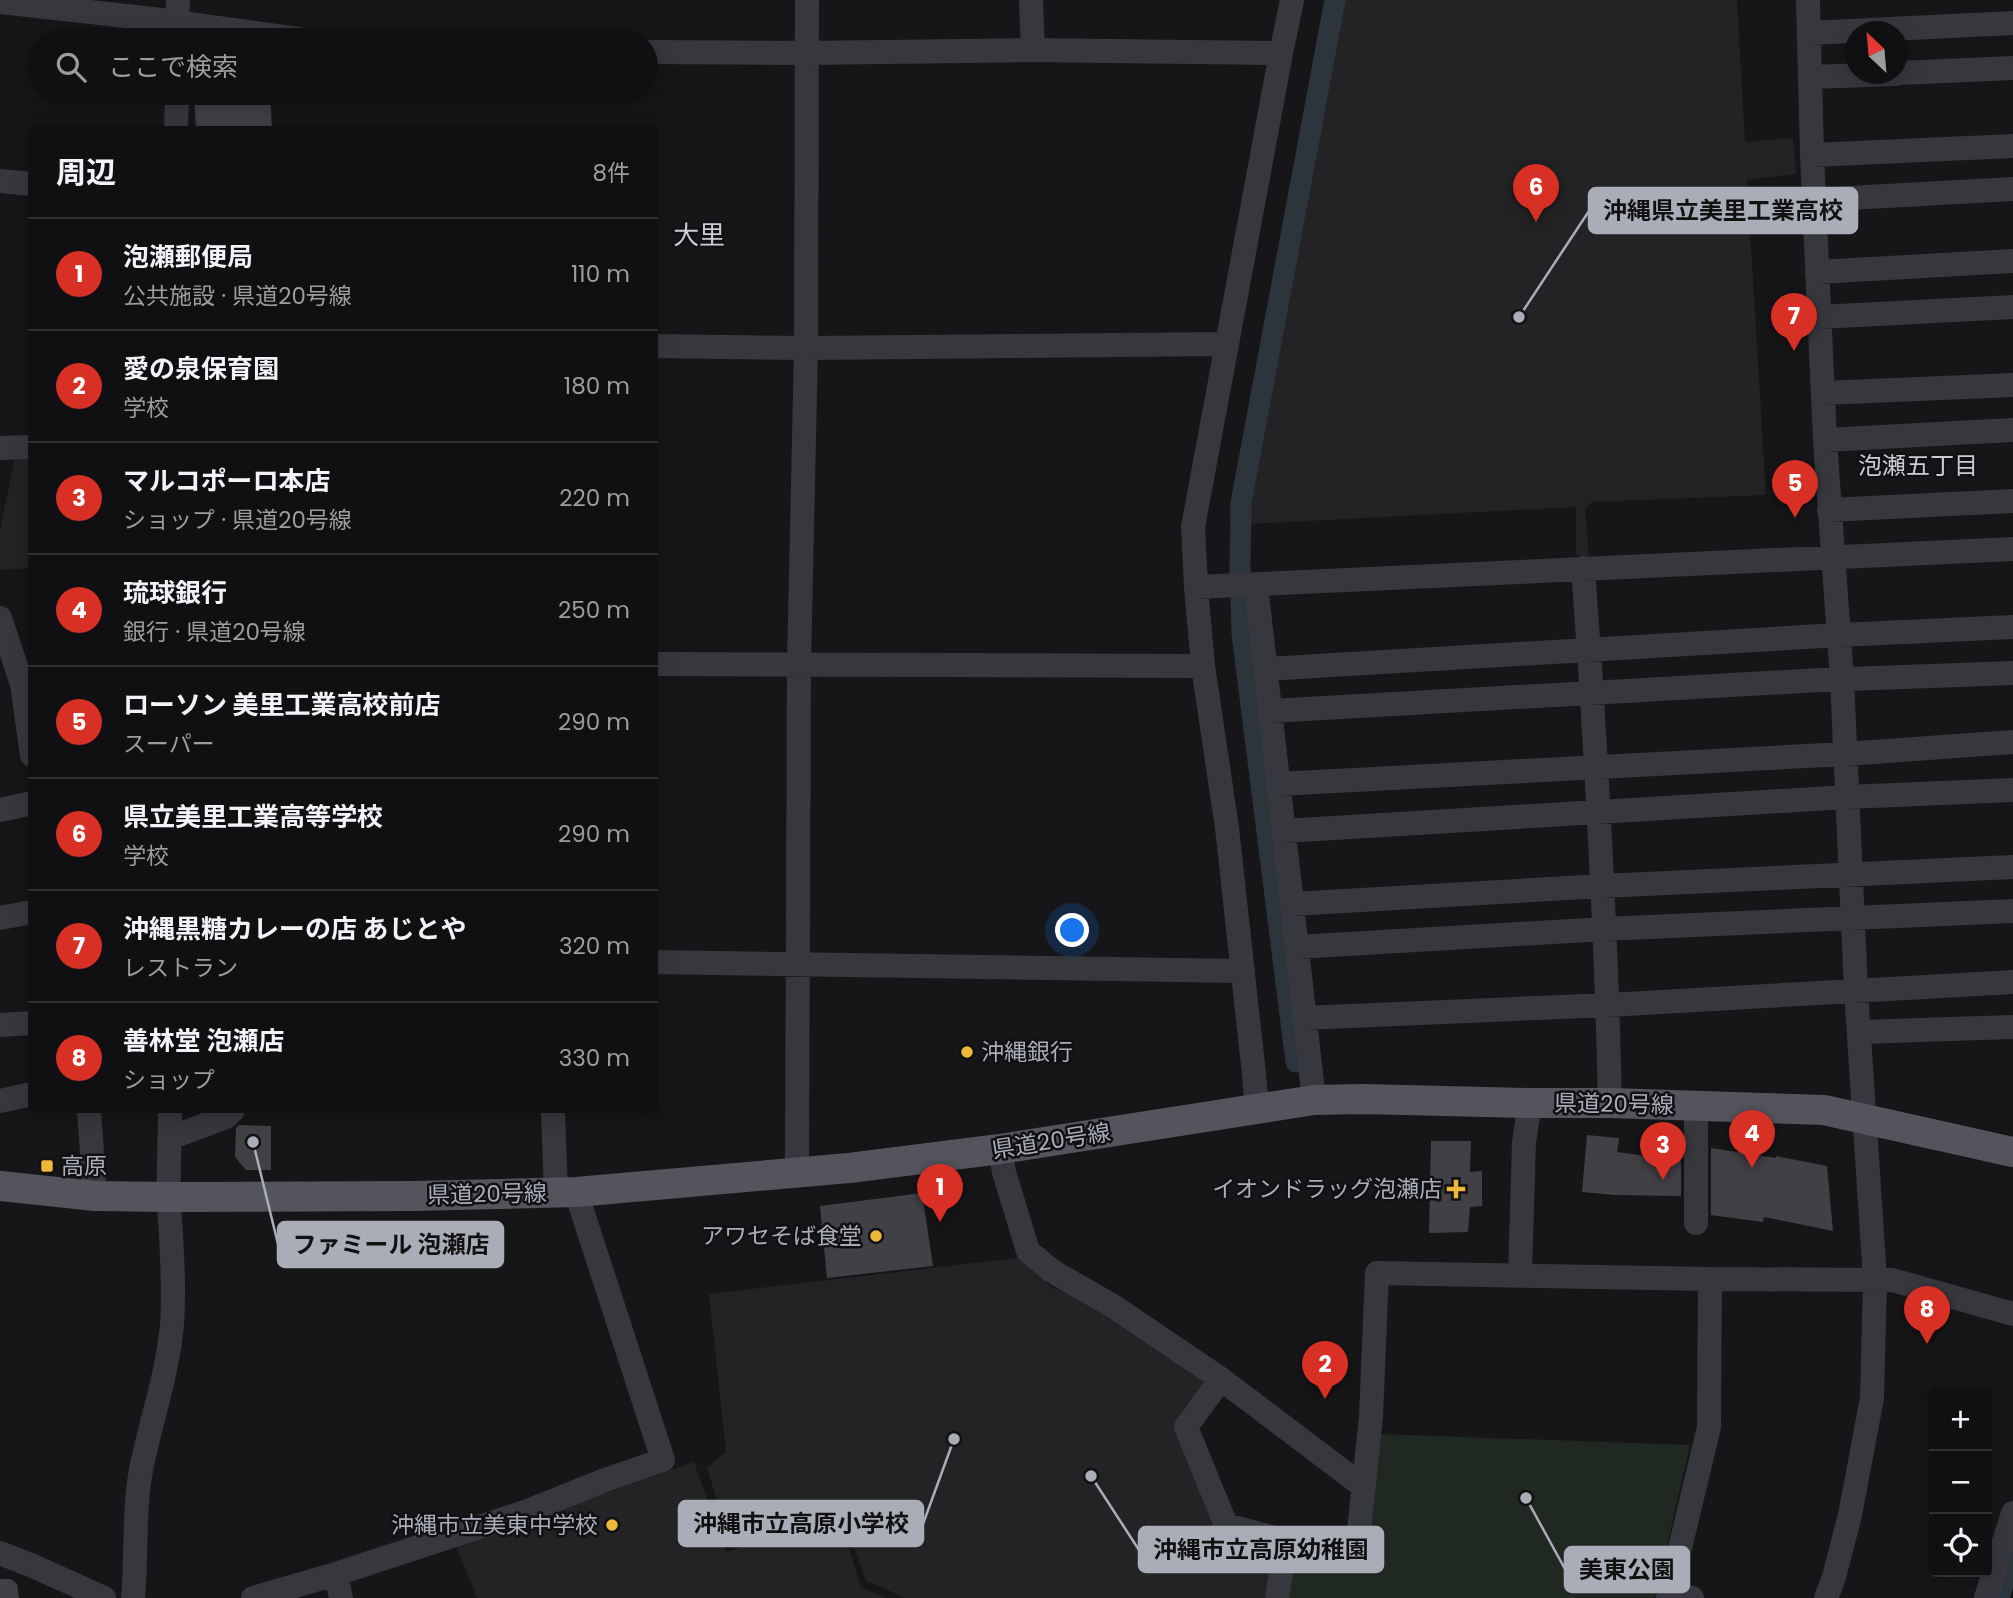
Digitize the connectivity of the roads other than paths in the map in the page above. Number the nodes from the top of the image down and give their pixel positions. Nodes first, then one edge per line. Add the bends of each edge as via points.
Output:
1 (807, 0) edge
2 (1031, 0) edge
3 (1292, 0) edge
4 (1808, 0) edge
5 (0, 2) edge
6 (177, 21) edge
7 (2013, 23) edge
8 (225, 28) edge
9 (1809, 33) junction
10 (1033, 50) junction
11 (658, 52) edge
12 (807, 53) junction
13 (1281, 53) junction
14 (2013, 68) edge
15 (1908, 73) edge
16 (1845, 76) edge
17 (1810, 77) junction
18 (177, 105) edge
19 (176, 126) edge
20 (2013, 146) edge
21 (1812, 155) junction
22 (0, 181) edge
23 (28, 184) edge
24 (2013, 189) edge
25 (1814, 200) junction
26 (2013, 261) edge
27 (1817, 272) junction
28 (2013, 307) edge
29 (1819, 317) junction
30 (1226, 344) junction
31 (658, 346) edge
32 (806, 348) junction
33 (2013, 385) edge
34 (1823, 393) junction
35 (2013, 430) edge
36 (1825, 440) junction
37 (28, 447) edge
38 (0, 448) edge
39 (2013, 501) edge
40 (1829, 510) junction
41 (2013, 549) edge
42 (1833, 557) junction
43 (1583, 568) junction
44 (1256, 585) junction
45 (1196, 587) junction
46 (0, 618) edge
47 (2013, 627) edge
48 (1839, 635) junction
49 (1589, 650) junction
50 (658, 664) edge
51 (799, 664) junction
52 (1203, 666) junction
53 (1265, 669) junction
54 (2013, 673) edge
55 (1842, 679) junction
56 (1591, 692) junction
57 (1270, 711) junction
58 (28, 727) edge
59 (2013, 742) edge
60 (1845, 754) junction
61 (1596, 767) junction
62 (1278, 784) junction
63 (2013, 790) edge
64 (1847, 797) junction
65 (28, 804) edge
66 (0, 810) edge
67 (1598, 811) junction
68 (1284, 831) junction
69 (2013, 867) edge
70 (1851, 874) junction
71 (1602, 886) junction
72 (1292, 904) junction
73 (2013, 911) edge
74 (28, 913) edge
75 (1853, 917) junction
76 (0, 918) edge
77 (1604, 929) junction
78 (1297, 947) junction
79 (658, 962) edge
80 (799, 964) junction
81 (1242, 971) junction
82 (2013, 982) edge
83 (1856, 990) junction
84 (1608, 1005) junction
85 (1304, 1018) junction
86 (28, 1023) edge
87 (0, 1025) edge
88 (2013, 1027) edge
89 (1859, 1032) junction
90 (28, 1095) edge
91 (1314, 1100) junction
92 (0, 1101) edge
93 (1530, 1103) junction
94 (1610, 1103) junction
95 (1696, 1106) junction
96 (1257, 1108) junction
97 (89, 1113) edge
98 (170, 1113) edge
99 (230, 1113) edge
100 (554, 1113) edge
101 (1865, 1118) junction
102 (170, 1138) junction
103 (1000, 1149) junction
104 (2013, 1152) edge
105 (797, 1174) junction
106 (0, 1186) edge
107 (566, 1192) junction
108 (95, 1196) junction
109 (169, 1197) junction
110 (1696, 1223) dead end
111 (1520, 1274) junction
112 (1710, 1279) junction
113 (1875, 1280) junction
114 (2013, 1314) edge
115 (1221, 1379) junction
116 (1364, 1486) junction
117 (2013, 1513) edge
118 (1286, 1541) junction
119 (0, 1553) edge
120 (338, 1586) edge
121 (1677, 1596) edge
122 (104, 1598) edge
123 (133, 1598) edge
124 (253, 1598) edge
125 (1277, 1598) edge
126 (1826, 1598) edge
127 (1986, 1598) edge

1 - 12 street
2 - 10 street
3 - 13 street
4 - 9 street
5 - 6 street
6 - 8 street
7 - 9 street
9 - 17 street
10 - 12 street
10 - 13 street
11 - 12 street
12 - 32 street
13 - 30 street
14 - 15 street
16 - 17 street
17 - 21 street
18 - 19 street
20 - 21 street
21 - 25 street
22 - 23 street
24 - 25 street
25 - 27 street
26 - 27 street
27 - 29 street
28 - 29 street
29 - 34 street
30 - 32 street
30 - 45 street via 1193,527
31 - 32 street
32 - 51 street
33 - 34 street
34 - 36 street
35 - 36 street
36 - 40 street
37 - 38 street
39 - 40 street
40 - 42 street
41 - 42 street
42 - 43 street
42 - 48 street
43 - 44 street
43 - 49 street
44 - 45 street
44 - 53 street
45 - 52 street
46 - 58 street via 22,684
47 - 48 street
48 - 49 street
48 - 55 street
49 - 53 street
49 - 56 street
50 - 51 street
51 - 52 street
51 - 80 street
52 - 81 street
53 - 57 street
54 - 55 street
55 - 56 street
55 - 60 street
56 - 57 street
56 - 61 street
57 - 62 street
59 - 60 street
60 - 61 street
60 - 64 street
61 - 62 street
61 - 67 street
62 - 68 street
63 - 64 street
64 - 67 street
64 - 70 street
65 - 66 street
67 - 68 street
67 - 71 street
68 - 72 street
69 - 70 street
70 - 71 street
70 - 75 street
71 - 72 street
71 - 77 street
72 - 78 street
73 - 75 street
74 - 76 street
75 - 77 street
75 - 83 street
77 - 78 street
77 - 84 street
78 - 85 street
79 - 80 street
80 - 81 street
80 - 105 street
81 - 96 street
82 - 83 street
83 - 84 street
83 - 89 street
84 - 85 street
84 - 94 street
85 - 91 street
86 - 87 street
88 - 89 street
89 - 101 street
90 - 92 street
91 - 93 main road, 県道20号線
91 - 96 main road, 県道20号線
93 - 94 main road, 県道20号線
93 - 111 street via 1524,1142
94 - 95 main road, 県道20号線
95 - 101 main road, 県道20号線 via 1824,1110
95 - 110 street
96 - 103 main road, 県道20号線
97 - 108 street
98 - 102 street
99 - 102 street
100 - 107 street
101 - 104 main road, 県道20号線
101 - 113 street
102 - 109 street
103 - 105 main road, 県道20号線
103 - 115 street via 1028,1251
105 - 107 main road, 県道20号線
106 - 108 main road, 県道20号線
107 - 109 main road, 県道20号線
107 - 120 street via 663,1460
108 - 109 main road, 県道20号線
109 - 123 street via 172,1322 167,1365 142,1466
111 - 112 street
111 - 116 street via 1377,1273
112 - 113 street
112 - 121 street via 1709,1427
113 - 114 street via 1905,1283
113 - 126 street via 1872,1398 1850,1515
115 - 116 street
115 - 118 street via 1186,1427 1191,1440 1226,1525
116 - 118 street via 1357,1549
117 - 127 street
118 - 125 street
119 - 122 street
120 - 124 street

